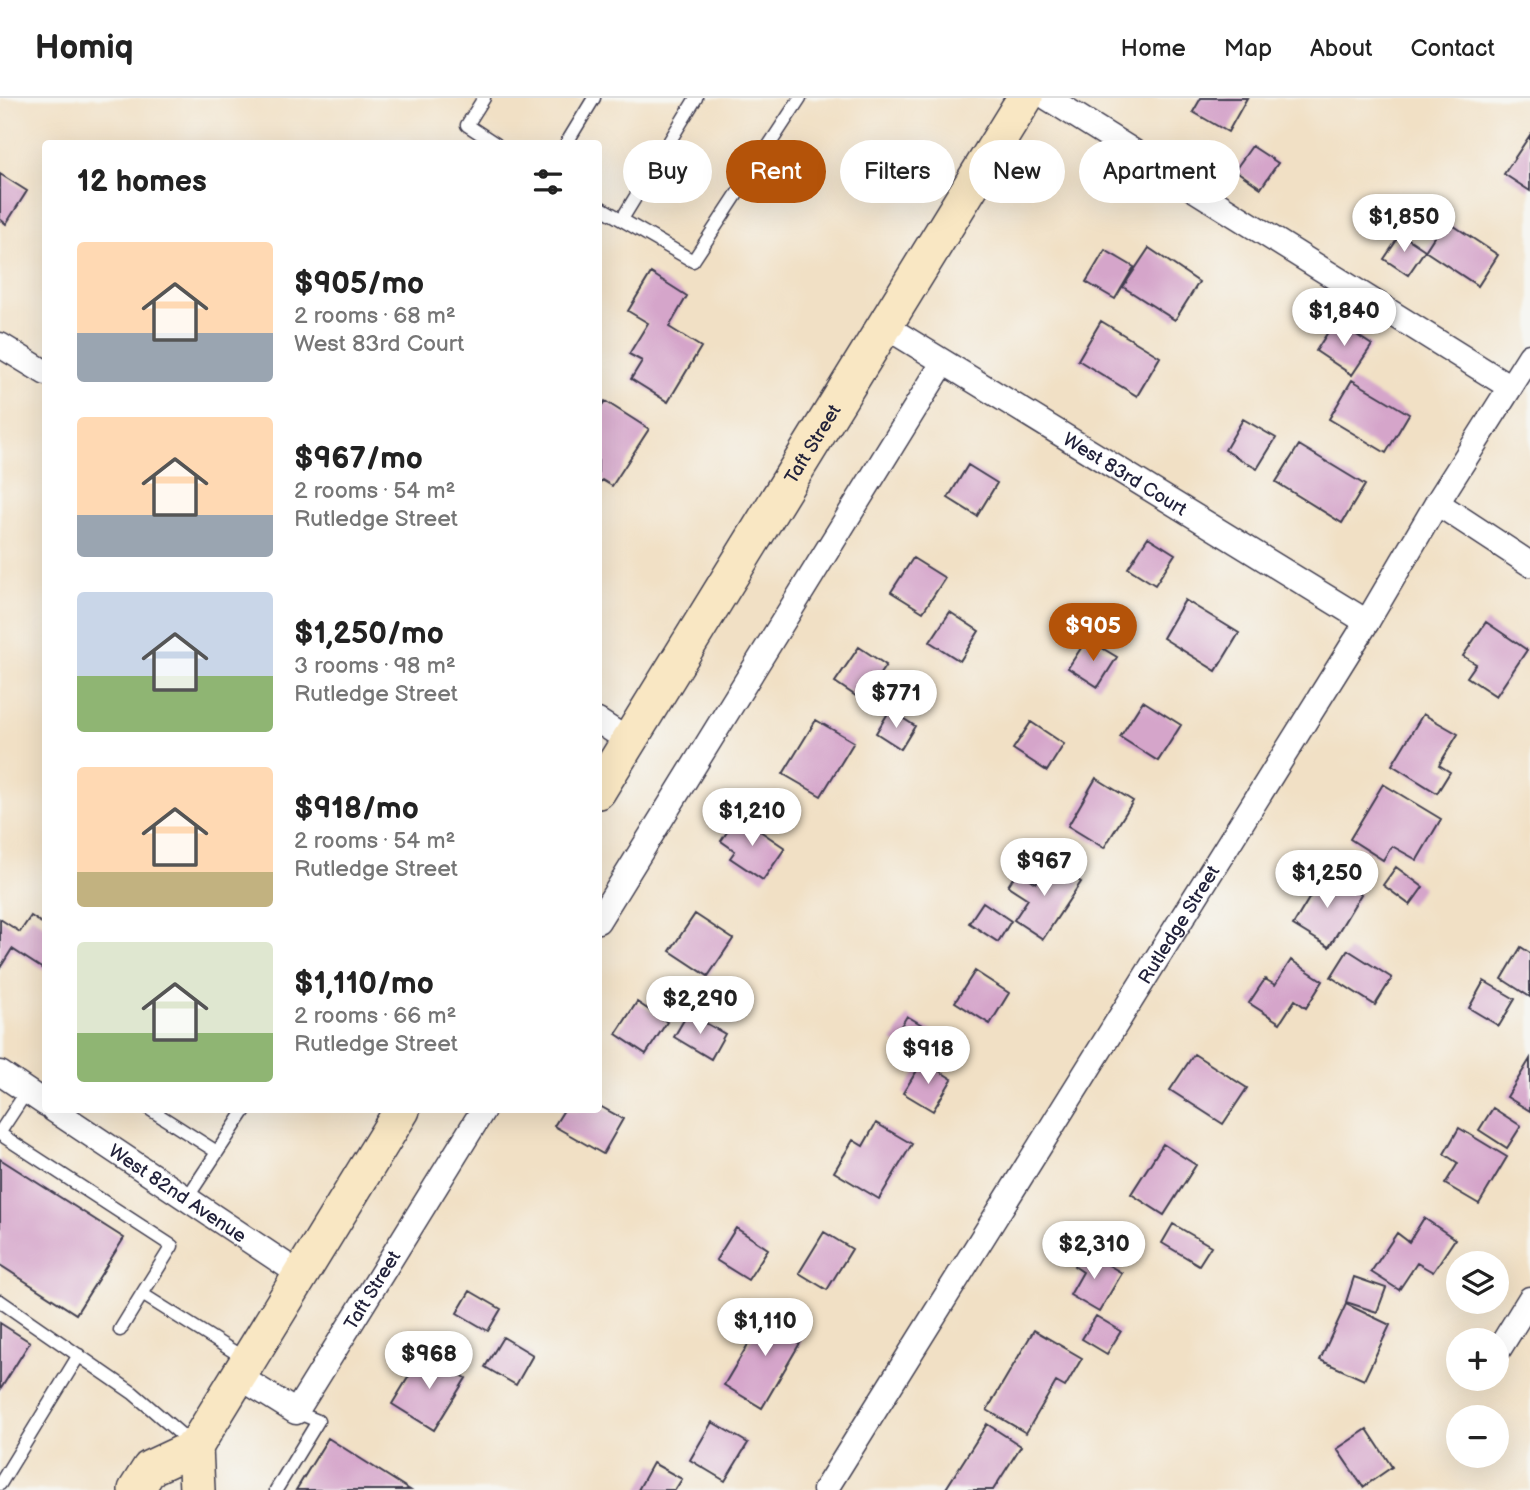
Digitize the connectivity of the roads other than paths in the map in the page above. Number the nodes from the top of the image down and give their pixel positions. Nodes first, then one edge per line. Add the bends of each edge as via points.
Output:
1 (484, 98) edge
2 (594, 98) edge
3 (696, 98) edge
4 (800, 98) edge
5 (1025, 98) edge
6 (1048, 98) edge
7 (490, 140) edge
8 (568, 140) edge
9 (602, 208) edge
10 (622, 219) junction
11 (885, 326) junction
12 (0, 345) edge
13 (1530, 356) edge
14 (943, 363) junction
15 (42, 371) edge
16 (1510, 387) junction
17 (1437, 503) junction
18 (1530, 564) edge
19 (1367, 622) junction
20 (602, 724) edge
21 (629, 741) junction
22 (602, 785) edge
23 (602, 915) edge
24 (0, 1073) edge
25 (42, 1100) edge
26 (42, 1102) edge
27 (61, 1113) edge
28 (156, 1113) edge
29 (243, 1113) edge
30 (400, 1113) edge
31 (481, 1113) edge
32 (0, 1133) edge
33 (217, 1152) junction
34 (187, 1198) junction
35 (301, 1275) junction
36 (142, 1294) junction
37 (1530, 1300) edge
38 (0, 1301) edge
39 (120, 1330) dead end
40 (1509, 1333) edge
41 (75, 1352) junction
42 (243, 1368) junction
43 (296, 1412) junction
44 (195, 1447) junction
45 (0, 1484) edge
46 (136, 1490) edge
47 (197, 1490) edge
48 (276, 1490) edge
49 (825, 1490) edge

1 - 7 lane via 467,125
2 - 8 lane
3 - 10 lane
4 - 10 lane via 693,261
5 - 11 main road, Taft Street
6 - 16 street
9 - 10 lane
11 - 14 street, West 83rd Court
11 - 21 main road, Taft Street
12 - 15 street
13 - 16 street, Rutledge Street
14 - 19 street, West 83rd Court
14 - 23 street
16 - 17 street, Rutledge Street
17 - 18 street
17 - 19 street, Rutledge Street
19 - 49 street, Rutledge Street
20 - 21 street
21 - 22 main road, Taft Street
24 - 25 street, West 82nd Avenue
26 - 32 lane
27 - 34 street, West 82nd Avenue
28 - 33 lane
29 - 33 lane
30 - 35 main road
31 - 43 street, Taft Street
32 - 36 lane via 172,1246
33 - 34 lane
34 - 35 street, West 82nd Avenue
35 - 42 main road
36 - 39 lane
36 - 42 lane
37 - 40 street
38 - 41 lane
41 - 44 lane via 134,1393
41 - 45 lane
42 - 43 street
42 - 44 main road
43 - 48 lane via 318,1421
44 - 46 main road via 150,1468
44 - 47 main road

